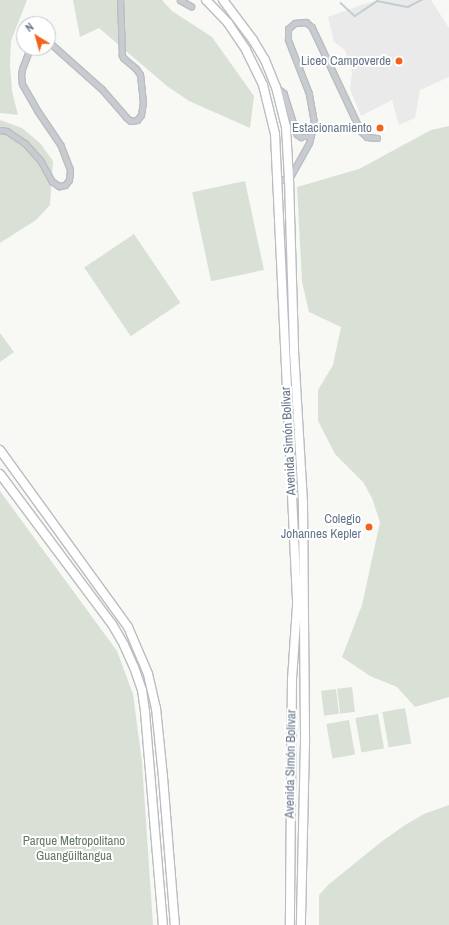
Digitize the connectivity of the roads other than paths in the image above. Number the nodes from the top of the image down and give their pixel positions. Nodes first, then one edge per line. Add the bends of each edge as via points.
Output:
1 (120, 0) edge
2 (180, 0) edge
3 (206, 0) edge
4 (223, 0) edge
5 (191, 6) dead end
6 (56, 48) edge
7 (27, 56) edge
8 (276, 87) junction
9 (0, 130) edge
10 (311, 137) junction
11 (377, 138) dead end
12 (289, 179) junction
13 (278, 180) junction
14 (0, 450) edge
15 (0, 474) edge
16 (25, 484) junction
17 (14, 492) junction
18 (163, 925) edge
19 (176, 925) edge
20 (289, 925) edge
21 (301, 925) edge

1 - 6 street via 122,56 140,75 143,103 141,115 137,120 126,117 102,89
2 - 5 street
3 - 13 highway, Avenida Simón Bolívar via 228,23 246,50 263,85 275,134
4 - 8 highway, Avenida Simón Bolívar via 253,40
7 - 9 street via 21,76 24,91 61,146 70,170 69,180 65,185 59,186 52,181 41,161 25,143 7,131
8 - 10 street via 286,97 297,134 301,137
8 - 12 highway, Avenida Simón Bolívar via 286,127
10 - 11 street via 314,123 309,94 287,35 288,29 295,23 306,22 312,27 361,131 367,137
10 - 12 street
12 - 13 street
12 - 21 highway, Avenida Simón Bolívar via 294,351 303,503 306,742
13 - 20 highway, Avenida Simón Bolívar via 297,606 292,679
14 - 16 highway
15 - 17 highway
16 - 17 highway
16 - 19 highway via 128,627 148,674 156,708
17 - 18 highway via 112,624 124,644 142,690

